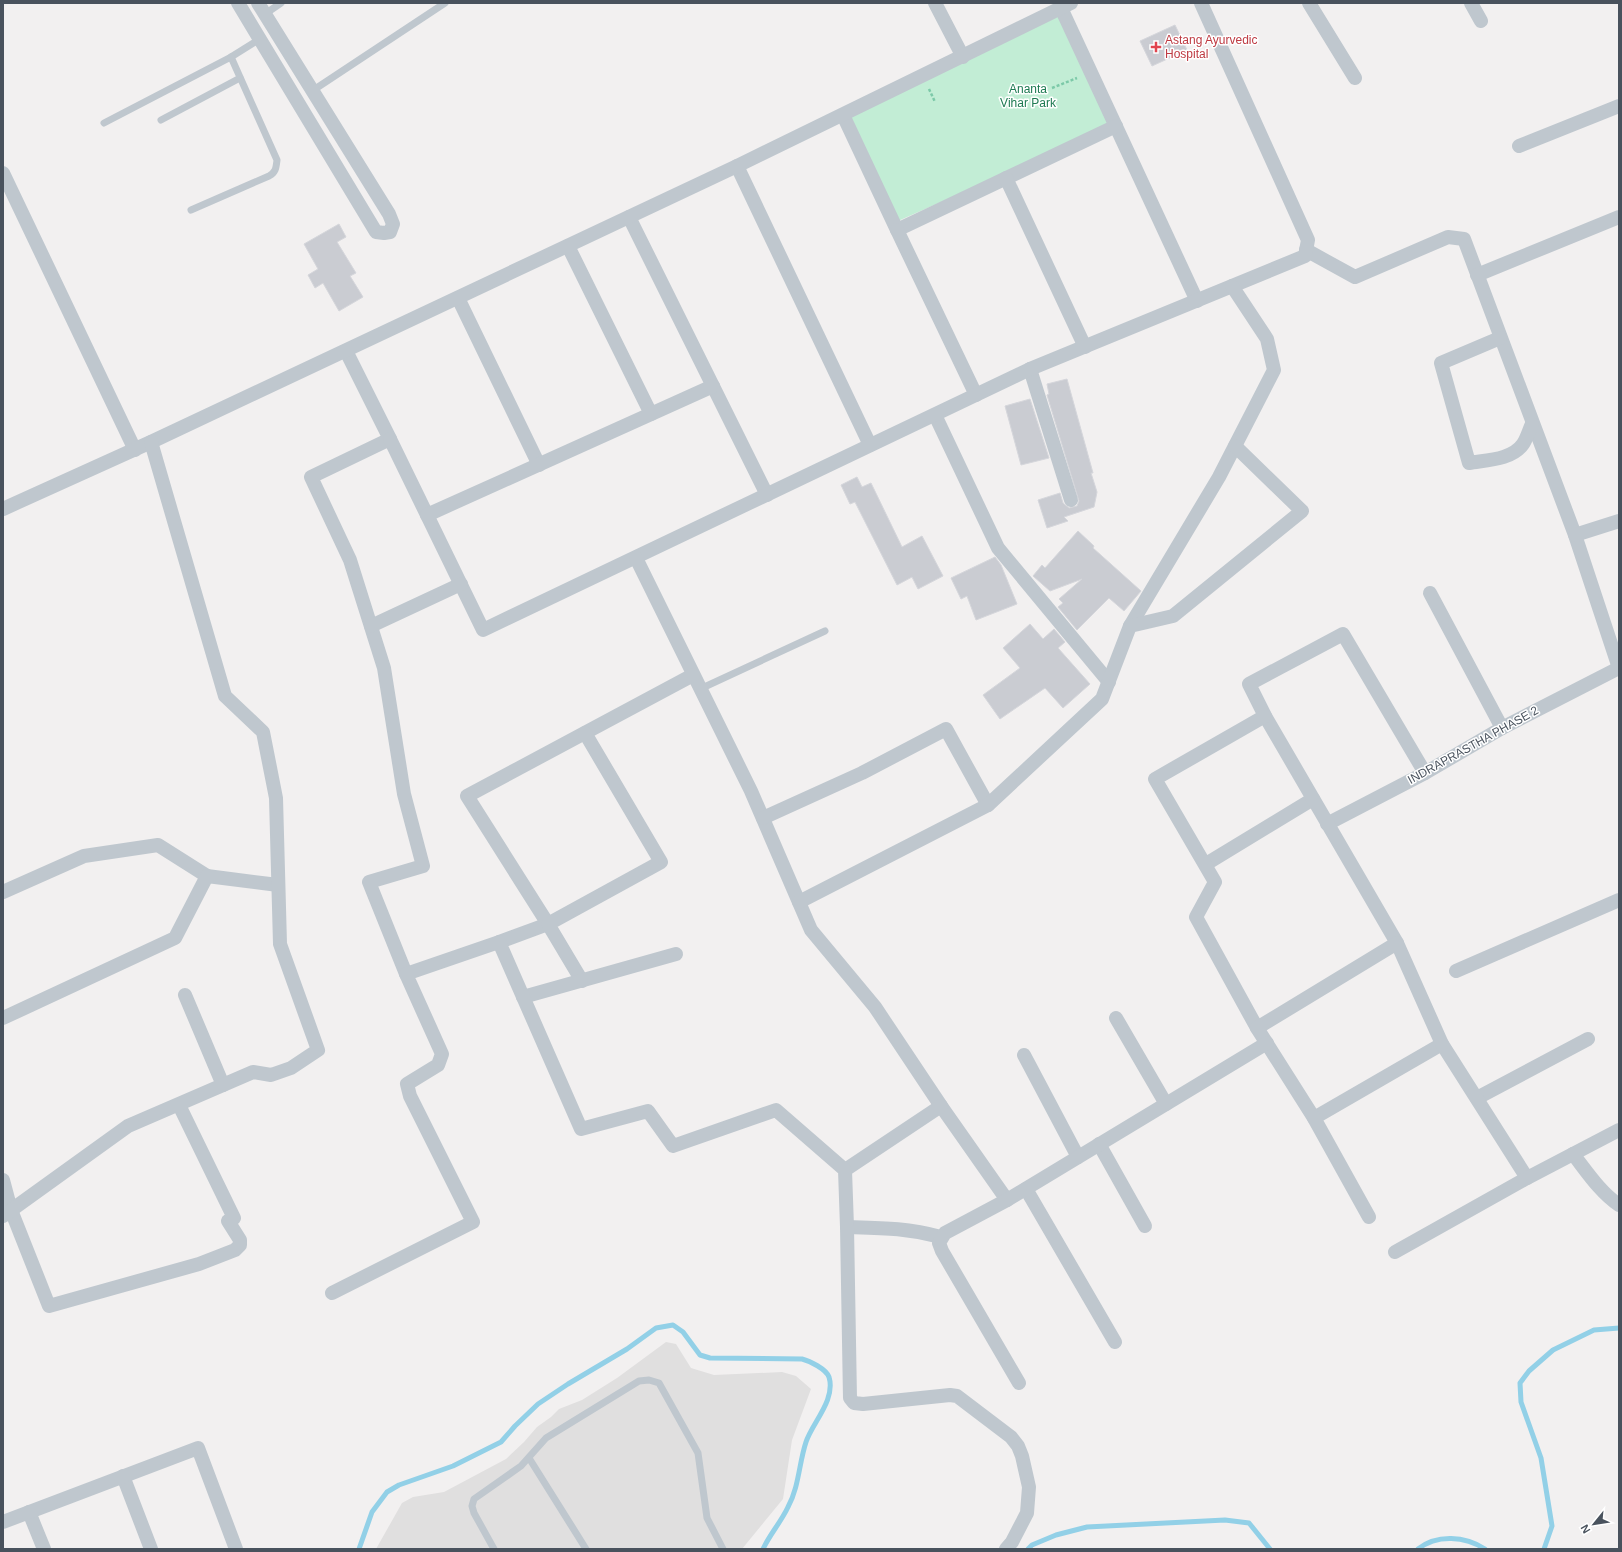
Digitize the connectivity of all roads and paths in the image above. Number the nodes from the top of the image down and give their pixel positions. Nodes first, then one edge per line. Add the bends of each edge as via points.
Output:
1 (238, 3) edge
2 (281, 3) edge
3 (445, 3) edge
4 (935, 3) edge
5 (1201, 3) edge
6 (1471, 3) edge
7 (1313, 4) edge
8 (1066, 5) edge
9 (261, 9) edge
10 (1481, 21) dead end
11 (260, 39) junction
12 (230, 57) junction
13 (963, 57) junction
14 (1091, 72) junction
15 (240, 78) junction
16 (1355, 78) dead end
17 (1052, 88) dead end
18 (312, 91) junction
19 (1619, 106) edge
20 (843, 115) junction
21 (161, 120) dead end
22 (104, 123) dead end
23 (1116, 126) junction
24 (1519, 146) dead end
25 (737, 166) junction
26 (3, 173) edge
27 (1006, 178) junction
28 (191, 210) dead end
29 (629, 217) junction
30 (1619, 217) edge
31 (897, 230) junction
32 (568, 246) junction
33 (1306, 250) junction
34 (1477, 275) junction
35 (1232, 286) junction
36 (458, 298) junction
37 (1198, 301) junction
38 (1500, 338) junction
39 (1085, 347) junction
40 (346, 351) junction
41 (1030, 369) junction
42 (713, 386) junction
43 (976, 395) junction
44 (650, 414) junction
45 (935, 415) junction
46 (1532, 424) junction
47 (390, 439) junction
48 (151, 442) junction
49 (870, 445) junction
50 (1235, 446) junction
51 (135, 450) junction
52 (539, 465) junction
53 (767, 495) junction
54 (1071, 500) dead end
55 (3, 509) edge
56 (427, 515) junction
57 (1619, 522) edge
58 (1575, 535) junction
59 (636, 558) junction
60 (461, 584) junction
61 (1430, 592) dead end
62 (371, 626) junction
63 (1130, 626) junction
64 (826, 631) dead end
65 (1619, 668) edge
66 (694, 675) junction
67 (1108, 682) junction
68 (700, 689) junction
69 (1265, 716) junction
70 (1502, 728) junction
71 (584, 733) junction
72 (1425, 773) junction
73 (1313, 799) junction
74 (988, 805) junction
75 (763, 818) junction
76 (1328, 824) junction
77 (1206, 864) junction
78 (208, 876) junction
79 (278, 885) junction
80 (3, 892) edge
81 (1619, 900) edge
82 (799, 902) junction
83 (548, 924) junction
84 (499, 942) junction
85 (1396, 944) junction
86 (676, 954) dead end
87 (1456, 970) dead end
88 (406, 974) junction
89 (582, 981) junction
90 (185, 995) dead end
91 (523, 997) junction
92 (3, 1018) edge
93 (1116, 1018) dead end
94 (1257, 1028) junction
95 (1588, 1039) dead end
96 (1267, 1043) junction
97 (1442, 1044) junction
98 (1024, 1056) dead end
99 (223, 1085) junction
100 (1477, 1098) junction
101 (1166, 1104) junction
102 (179, 1105) junction
103 (941, 1106) junction
104 (1314, 1118) junction
105 (1619, 1130) edge
106 (1099, 1144) junction
107 (1573, 1154) junction
108 (1078, 1157) junction
109 (845, 1170) junction
110 (1527, 1178) junction
111 (3, 1180) edge
112 (1026, 1189) junction
113 (1007, 1200) junction
114 (1619, 1205) edge
115 (7, 1213) edge
116 (1369, 1217) dead end
117 (1145, 1226) dead end
118 (847, 1227) junction
119 (941, 1237) junction
120 (1395, 1252) dead end
121 (332, 1293) dead end
122 (1115, 1342) dead end
123 (1019, 1383) dead end
124 (528, 1458) junction
125 (124, 1476) junction
126 (29, 1512) junction
127 (3, 1522) edge
128 (44, 1549) edge
129 (151, 1549) edge
130 (236, 1549) edge
131 (494, 1549) edge
132 (586, 1549) edge
133 (723, 1549) edge
134 (1006, 1549) edge

1 - 11 street
2 - 9 lane
3 - 18 lane
4 - 13 street
5 - 33 street via 1308,240
6 - 10 street
7 - 16 street
8 - 13 street
8 - 14 street
9 - 18 street
11 - 12 lane
11 - 18 street via 376,232 390,232 393,224 389,214
12 - 15 lane
12 - 22 lane
13 - 20 street
14 - 17 path
14 - 23 street
15 - 21 lane
15 - 28 lane via 277,160 275,172
19 - 24 street
20 - 25 street
20 - 31 street
23 - 27 street
23 - 37 street
25 - 29 street
25 - 49 street
26 - 51 street
27 - 31 street
27 - 39 street
29 - 32 street
29 - 42 street
30 - 34 street
31 - 43 street
32 - 36 street
32 - 44 street
33 - 34 street via 1355,277 1448,237 1464,240
33 - 35 street via 1305,256
34 - 38 street
35 - 37 street
35 - 50 street via 1267,339 1274,370
36 - 40 street
36 - 52 street
37 - 39 street
38 - 46 street
38 - 46 street via 1441,363 1470,463 1504,456 1514,451 1522,445
39 - 41 street
40 - 47 street
40 - 48 street
41 - 43 street
41 - 54 street
42 - 44 street
42 - 53 street
43 - 45 street
44 - 52 street
45 - 49 street
45 - 67 street via 998,548
46 - 58 street
47 - 56 street
47 - 62 street via 311,477 350,560
48 - 51 street
48 - 79 street via 225,696 263,732 276,798
49 - 53 street
50 - 63 street
50 - 63 street via 1302,511 1173,616
51 - 55 street
52 - 56 street
53 - 59 street
56 - 60 street
57 - 58 street
58 - 65 street
59 - 60 street via 483,630
59 - 66 street
60 - 62 street
61 - 70 street
62 - 88 street via 384,668 404,794 423,866 369,882
63 - 67 street
64 - 68 lane
65 - 70 street, INDRAPRASTHA PHASE 2
66 - 68 street
66 - 71 street
67 - 74 street via 1102,699
68 - 75 street
69 - 72 street via 1249,684 1343,634
69 - 73 street
69 - 77 street via 1156,779
70 - 72 street, INDRAPRASTHA PHASE 2
71 - 83 street via 661,862
71 - 83 street via 467,796
72 - 76 street, INDRAPRASTHA PHASE 2
73 - 76 street
73 - 77 street
74 - 75 street via 946,729 862,773
74 - 82 street
75 - 82 street
76 - 85 street
77 - 94 street via 1215,882 1196,917
78 - 79 street
78 - 80 street via 158,845 84,856
78 - 92 street via 175,938
79 - 99 street via 280,944 318,1050 291,1068 271,1075 253,1072
81 - 87 street
82 - 103 street via 811,930 875,1007
83 - 84 street
83 - 89 street
84 - 88 street
84 - 91 street
85 - 94 street
85 - 97 street
86 - 89 street
88 - 121 street via 442,1054 438,1065 407,1084 410,1096 473,1222
89 - 91 street
90 - 99 street
91 - 109 street via 581,1129 648,1111 674,1146 776,1110
93 - 101 street
94 - 96 street
95 - 100 street
96 - 101 street
96 - 104 street
97 - 100 street
97 - 104 street
98 - 108 street
99 - 102 street
100 - 110 street
101 - 106 street
102 - 115 street via 128,1126
102 - 115 street via 234,1218 228,1221 240,1240 240,1245 235,1250 199,1264 49,1306
103 - 109 street
103 - 113 street
104 - 116 street
105 - 107 street
106 - 108 street
106 - 117 street
107 - 110 street
107 - 114 street via 1596,1184
108 - 112 street
109 - 118 street
110 - 120 street
111 - 115 street
112 - 113 street
112 - 122 street
113 - 119 street
118 - 119 street via 894,1228
118 - 134 street via 850,1398 854,1403 863,1404 957,1396 1011,1437 1020,1451 1029,1487 1027,1513
119 - 123 street via 939,1243 942,1250
124 - 131 lane via 521,1466 474,1499 474,1513
124 - 132 lane
124 - 133 lane via 546,1438 639,1381 659,1383 698,1454 707,1518
125 - 126 street
125 - 129 street
125 - 130 street via 198,1448
126 - 127 street
126 - 128 street

